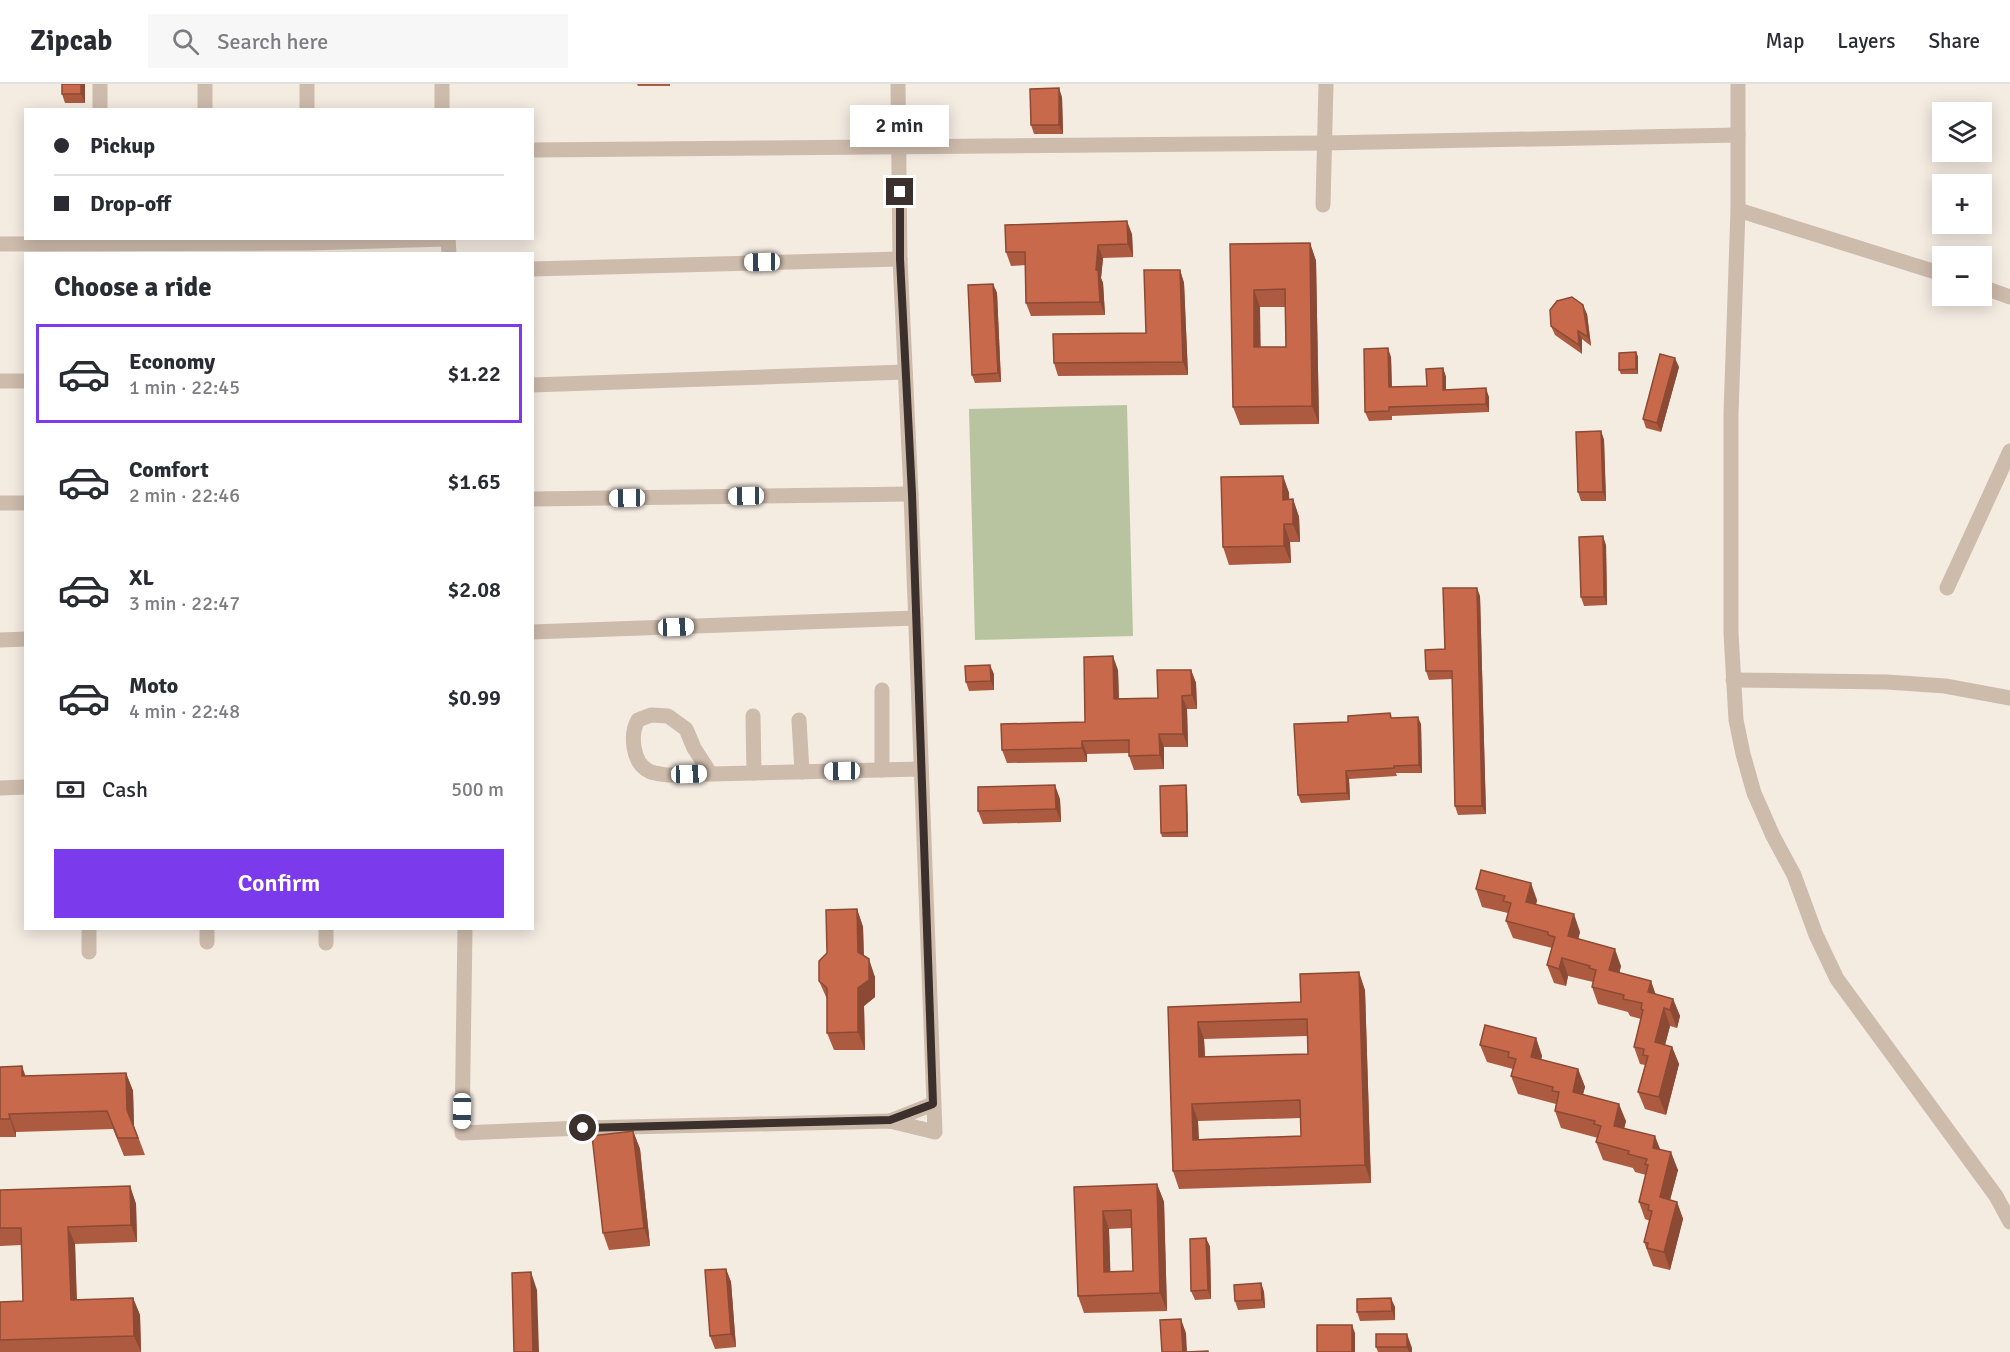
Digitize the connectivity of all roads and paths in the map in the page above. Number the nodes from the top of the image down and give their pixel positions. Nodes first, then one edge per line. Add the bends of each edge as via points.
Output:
1 (100, 84) edge
2 (205, 84) edge
3 (307, 84) edge
4 (442, 84) edge
5 (898, 84) edge
6 (1326, 84) edge
7 (1738, 84) edge
8 (100, 108) edge
9 (205, 108) edge
10 (307, 108) edge
11 (442, 108) edge
12 (1738, 135) junction
13 (1324, 143) junction
14 (900, 147) junction
15 (534, 150) edge
16 (1323, 205) dead end
17 (1738, 210) junction
18 (378, 240) edge
19 (102, 241) edge
20 (205, 241) edge
21 (308, 241) edge
22 (0, 243) edge
23 (900, 259) junction
24 (534, 269) edge
25 (1932, 271) edge
26 (1992, 291) edge
27 (2010, 297) edge
28 (905, 372) junction
29 (0, 381) edge
30 (24, 381) edge
31 (534, 385) edge
32 (2010, 451) edge
33 (912, 494) junction
34 (534, 499) edge
35 (0, 503) edge
36 (24, 503) edge
37 (1947, 588) dead end
38 (916, 618) junction
39 (534, 632) edge
40 (24, 639) edge
41 (0, 640) edge
42 (1733, 680) junction
43 (882, 690) dead end
44 (2010, 698) edge
45 (753, 716) dead end
46 (799, 720) dead end
47 (921, 769) junction
48 (882, 770) junction
49 (802, 772) junction
50 (710, 773) junction
51 (754, 773) junction
52 (24, 787) edge
53 (0, 788) edge
54 (89, 930) edge
55 (465, 930) edge
56 (89, 952) dead end
57 (933, 1104) junction
58 (890, 1120) junction
59 (2003, 1195) edge
60 (2010, 1222) edge

1 - 8 street
2 - 9 street
3 - 10 street
4 - 11 street
5 - 14 street
6 - 13 street
7 - 12 street
12 - 13 street
12 - 17 street
13 - 14 street
13 - 16 street
14 - 15 street
14 - 23 street
17 - 25 street
17 - 42 street via 1731,414
18 - 21 street
19 - 20 street
19 - 22 street
20 - 21 street
23 - 24 street
23 - 28 street
26 - 27 street
28 - 31 street
28 - 33 street
29 - 30 street
32 - 37 street
33 - 34 street
33 - 38 street
35 - 36 street
38 - 39 street
38 - 47 street
40 - 41 street
42 - 44 street via 1887,682 1945,686
42 - 59 street via 1736,720 1754,793 1794,875 1837,979
43 - 48 street
45 - 51 street
46 - 49 street
47 - 48 street
47 - 57 street
48 - 49 street
49 - 51 street
50 - 50 street via 668,775 648,771 633,746 633,729 638,720 651,715 668,716 686,729
50 - 51 street
52 - 53 street
54 - 56 street
55 - 58 street via 462,1133
57 - 58 street
57 - 58 street via 935,1132
59 - 60 street

